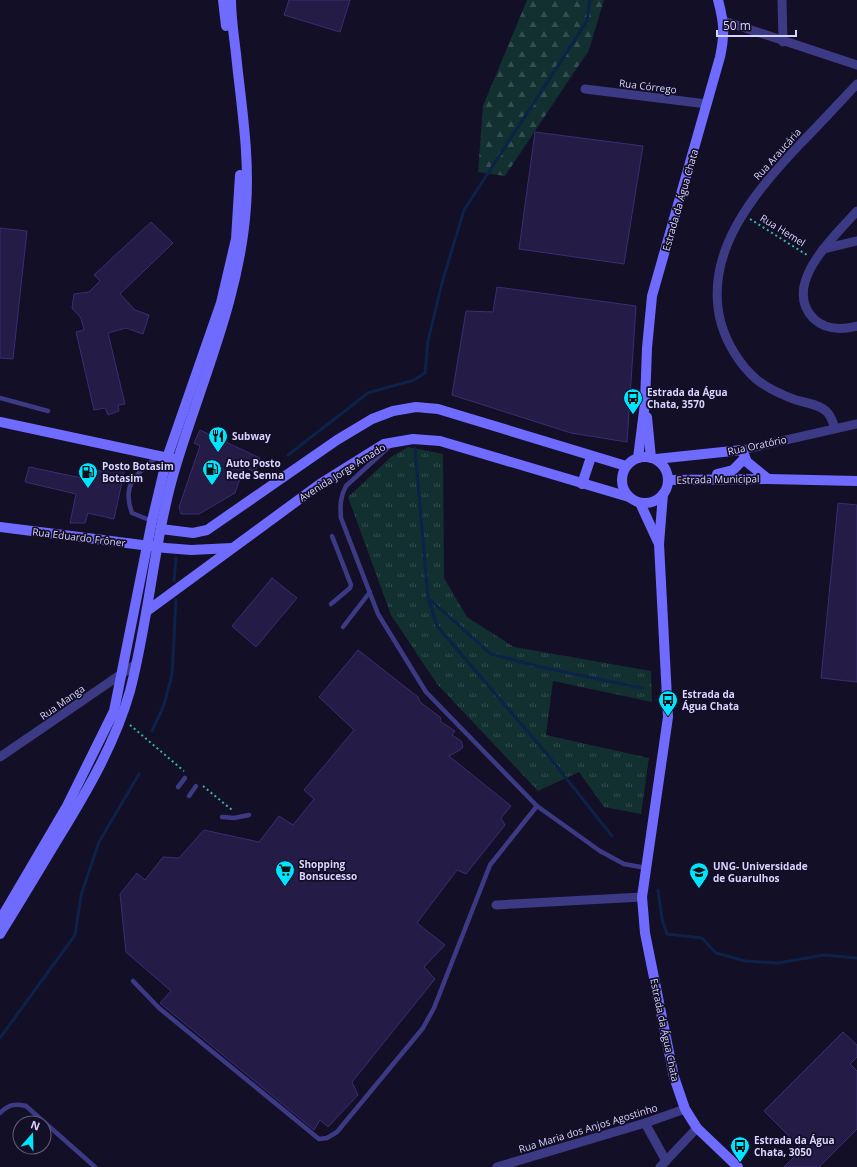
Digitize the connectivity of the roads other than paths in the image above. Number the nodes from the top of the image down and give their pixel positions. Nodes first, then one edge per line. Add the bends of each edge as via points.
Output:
1 (223, 0) edge
2 (231, 0) edge
3 (718, 0) edge
4 (782, 0) edge
5 (724, 21) junction
6 (783, 42) junction
7 (857, 65) edge
8 (857, 84) edge
9 (585, 89) dead end
10 (707, 104) junction
11 (857, 211) edge
12 (857, 241) edge
13 (823, 249) junction
14 (857, 326) edge
15 (0, 398) edge
16 (645, 403) junction
17 (48, 411) dead end
18 (0, 422) edge
19 (857, 424) edge
20 (835, 428) junction
21 (395, 442) junction
22 (744, 454) junction
23 (591, 457) junction
24 (167, 458) junction
25 (638, 458) junction
26 (654, 459) junction
27 (626, 466) junction
28 (695, 479) junction
29 (768, 479) junction
30 (668, 480) junction
31 (857, 481) edge
32 (582, 484) junction
33 (663, 494) junction
34 (629, 497) junction
35 (640, 503) junction
36 (158, 525) junction
37 (0, 527) edge
38 (332, 536) dead end
39 (659, 544) junction
40 (147, 546) junction
41 (158, 547) junction
42 (232, 548) junction
43 (370, 592) junction
44 (331, 604) dead end
45 (147, 611) junction
46 (343, 628) dead end
47 (136, 664) junction
48 (122, 673) junction
49 (1, 758) edge
50 (185, 778) dead end
51 (196, 786) dead end
52 (178, 787) dead end
53 (189, 796) dead end
54 (537, 806) junction
55 (249, 815) dead end
56 (222, 817) dead end
57 (646, 868) junction
58 (642, 897) junction
59 (496, 905) dead end
60 (0, 920) edge
61 (0, 934) edge
62 (134, 981) dead end
63 (685, 1109) junction
64 (0, 1113) edge
65 (645, 1123) junction
66 (697, 1128) junction
67 (663, 1164) edge
68 (735, 1166) edge
69 (95, 1167) edge
70 (497, 1167) edge

1 - 24 street via 240,138 236,239 221,303
2 - 24 street via 245,149 246,204 243,243 220,335
3 - 5 street, Estrada da Água Chata
4 - 6 street
5 - 6 street
5 - 10 street, Estrada da Água Chata via 720,57
6 - 7 street
8 - 20 street, Rua Araucária via 767,179 742,214 730,238 718,277 718,312 724,332 734,353 746,369 757,380 779,393 826,411
9 - 10 street, Rua Córrego
10 - 16 street, Estrada da Água Chata via 652,296
11 - 13 street
12 - 13 street
13 - 14 street via 810,268 805,282 803,295 806,307 822,326 834,329
15 - 17 lane
16 - 25 street, Estrada da Água Chata
16 - 26 street, Estrada da Água Chata
18 - 24 street
19 - 20 street, Rua Oratório
20 - 22 street, Rua Oratório
21 - 32 street, Avenida Jorge Amado via 440,441
21 - 42 street, Avenida Jorge Amado via 384,444 320,484
21 - 43 lane via 346,486 341,494 341,518
22 - 26 street, Rua Oratório
22 - 28 street via 733,470
22 - 29 street, Estrada Municipal via 750,465
23 - 27 street
23 - 32 street
23 - 36 street via 438,409 400,409 372,419 337,440 207,530 193,533
24 - 36 street
24 - 36 lane via 137,473 128,494 132,512
25 - 26 street
25 - 27 street
26 - 30 street via 665,468
27 - 34 street via 622,479
28 - 29 street, Estrada Municipal
28 - 30 street, Estrada Municipal
29 - 31 street, Estrada Municipal
30 - 33 street
32 - 34 street, Avenida Jorge Amado
33 - 35 street via 657,500
33 - 39 street, Estrada da Água Chata
34 - 35 street
35 - 39 street, Estrada da Água Chata
36 - 40 street
36 - 41 street
37 - 40 street, Rua Eduardo Frôner
38 - 44 lane via 351,585
39 - 57 street, Estrada da Água Chata via 668,718
40 - 41 street, Rua Eduardo Frôner
40 - 48 street
41 - 42 street via 191,550
41 - 45 street
42 - 45 street, Avenida Jorge Amado
43 - 46 lane
43 - 54 lane via 378,614 426,692
45 - 47 street
47 - 48 street, Rua Manga
47 - 61 street via 120,720 98,771
48 - 49 street, Rua Manga
48 - 60 street via 114,711 67,806
50 - 52 lane
51 - 53 lane
54 - 57 lane via 600,851 624,864
54 - 62 lane via 490,865 434,1008 423,1028 337,1132 327,1138 318,1139 159,1008
55 - 56 lane
57 - 58 street, Estrada da Água Chata
58 - 59 street
58 - 63 street, Estrada da Água Chata via 645,932 674,1077
63 - 65 street, Rua Maria dos Anjos Agostinho
63 - 66 street, Estrada da Água Chata
64 - 69 lane via 13,1104 26,1106
65 - 67 street
65 - 70 street, Rua Maria dos Anjos Agostinho
66 - 67 street
66 - 68 street, Estrada da Água Chata

